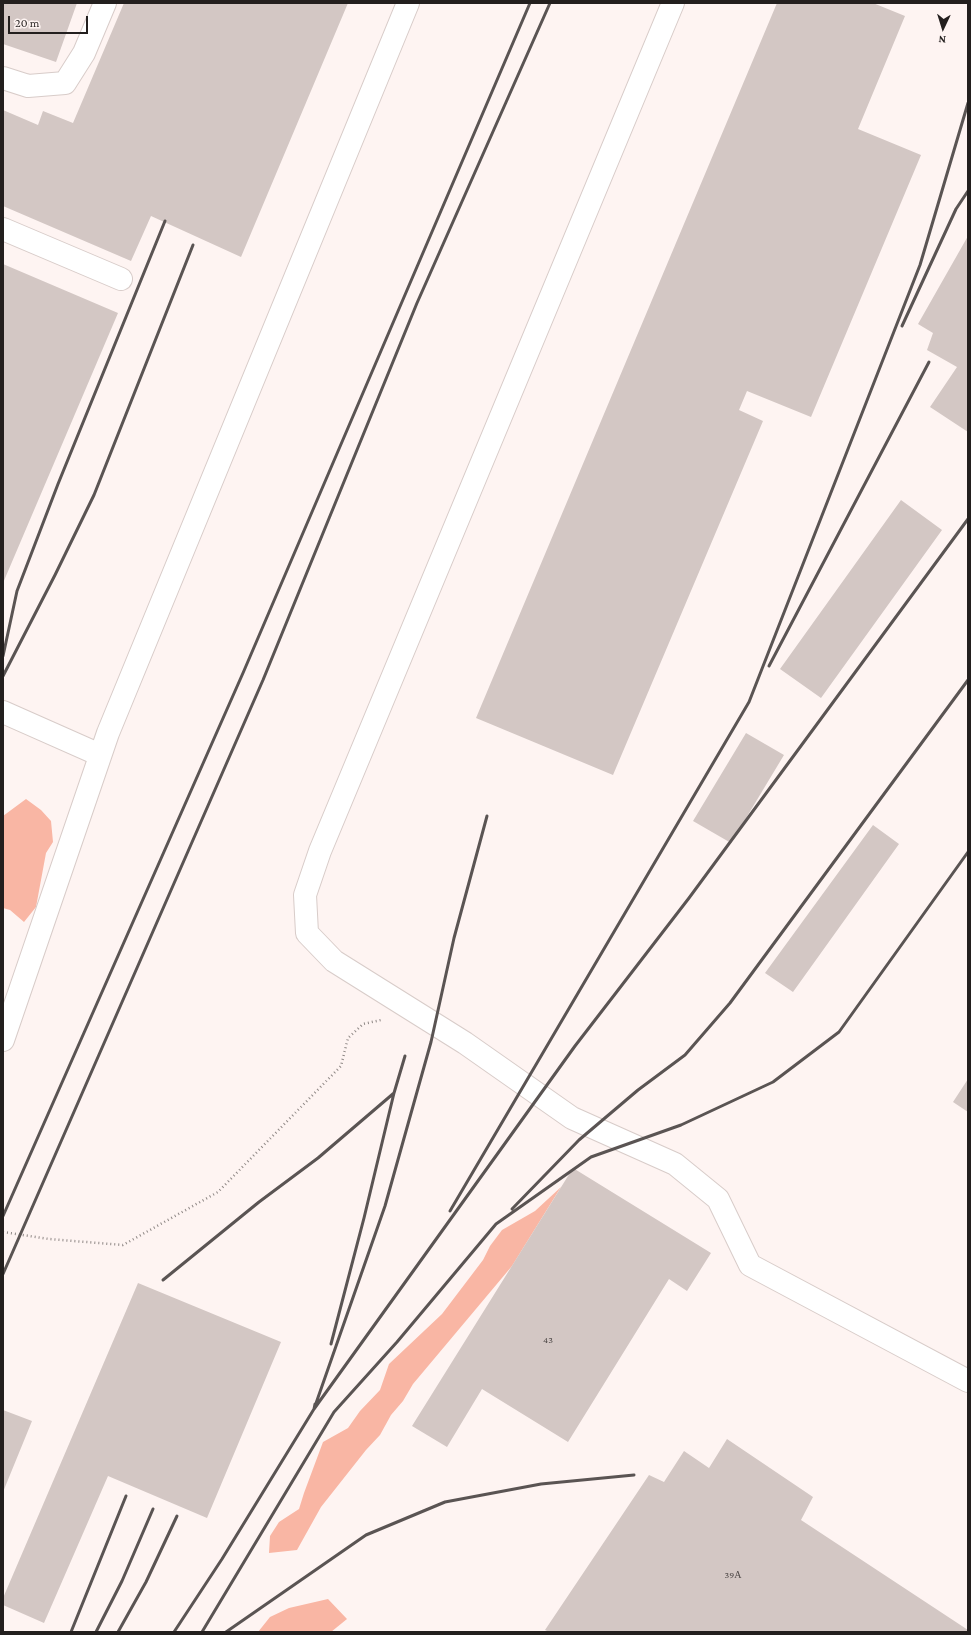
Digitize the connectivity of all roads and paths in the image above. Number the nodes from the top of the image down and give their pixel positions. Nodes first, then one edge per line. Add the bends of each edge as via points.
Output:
1 (105, 3) edge
2 (408, 3) edge
3 (673, 3) edge
4 (3, 78) edge
5 (3, 229) edge
6 (120, 279) dead end
7 (3, 712) edge
8 (100, 756) junction
9 (404, 1005) junction
10 (3, 1040) edge
11 (3, 1232) edge
12 (968, 1382) edge

1 - 4 street via 84,53 65,83 28,86
2 - 8 street
3 - 9 street via 320,851 305,895 307,933 334,961
5 - 6 street
7 - 8 street
8 - 10 street
9 - 11 path via 388,1018 363,1024 348,1038 341,1066 218,1192 123,1245 49,1239
9 - 12 street via 465,1043 572,1118 675,1164 718,1199 750,1265

